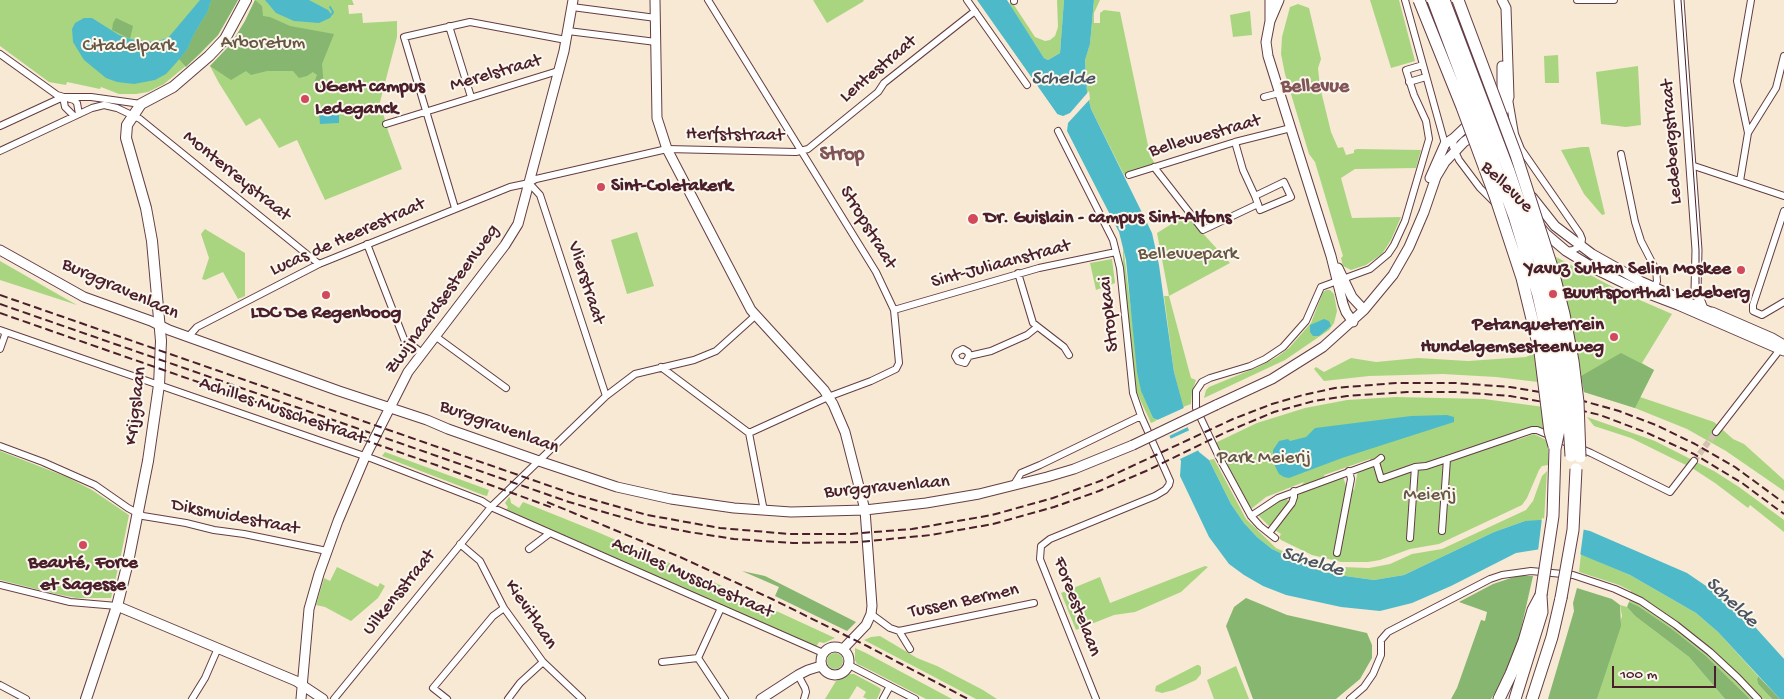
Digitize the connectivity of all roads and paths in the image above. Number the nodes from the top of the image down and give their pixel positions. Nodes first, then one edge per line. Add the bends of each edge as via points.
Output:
1 (246, 0) edge
2 (655, 0) edge
3 (708, 0) edge
4 (967, 0) edge
5 (1270, 0) edge
6 (1279, 0) edge
7 (1405, 0) edge
8 (1419, 0) edge
9 (1433, 0) edge
10 (1438, 0) edge
11 (1445, 0) edge
12 (1458, 0) edge
13 (1502, 0) edge
14 (1577, 0) edge
15 (1614, 0) edge
16 (1679, 0) edge
17 (1751, 0) edge
18 (573, 3) edge
19 (975, 11) junction
20 (656, 18) junction
21 (1270, 21) junction
22 (449, 26) junction
23 (567, 36) junction
24 (656, 42) junction
25 (0, 54) edge
26 (1784, 56) edge
27 (1423, 65) junction
28 (558, 71) junction
29 (1426, 77) junction
30 (1409, 82) junction
31 (1027, 86) dead end
32 (1279, 93) junction
33 (471, 97) junction
34 (1264, 97) dead end
35 (62, 98) junction
36 (1509, 98) junction
37 (141, 104) junction
38 (1488, 110) junction
39 (426, 111) junction
40 (76, 115) junction
41 (132, 115) junction
42 (1496, 120) junction
43 (386, 124) dead end
44 (0, 126) edge
45 (1489, 126) junction
46 (1291, 128) junction
47 (1058, 131) dead end
48 (1748, 133) junction
49 (1454, 138) junction
50 (1235, 142) junction
51 (1445, 144) junction
52 (666, 150) junction
53 (0, 151) edge
54 (802, 151) junction
55 (1455, 152) junction
56 (1621, 154) dead end
57 (1691, 165) junction
58 (1154, 167) junction
59 (1129, 175) dead end
60 (1740, 181) junction
61 (529, 183) junction
62 (1255, 196) junction
63 (1784, 196) edge
64 (1427, 198) junction
65 (1258, 204) junction
66 (455, 208) junction
67 (1784, 211) edge
68 (367, 244) junction
69 (1581, 246) junction
70 (1554, 249) dead end
71 (0, 250) edge
72 (1566, 251) junction
73 (1116, 252) junction
74 (319, 264) junction
75 (1018, 274) junction
76 (1340, 280) junction
77 (1654, 287) junction
78 (1697, 288) junction
79 (1784, 302) edge
80 (1701, 307) junction
81 (894, 310) junction
82 (1364, 310) junction
83 (755, 316) junction
84 (1714, 317) junction
85 (1353, 322) junction
86 (160, 325) junction
87 (1037, 327) junction
88 (3, 331) edge
89 (435, 336) junction
90 (188, 337) junction
91 (0, 349) edge
92 (1783, 349) edge
93 (422, 353) junction
94 (969, 356) dead end
95 (1069, 356) dead end
96 (661, 367) junction
97 (159, 385) junction
98 (506, 388) dead end
99 (606, 396) junction
100 (828, 396) junction
101 (390, 407) junction
102 (1141, 416) junction
103 (1716, 432) tunnel mouth
104 (749, 433) junction
105 (0, 446) edge
106 (1555, 449) junction
107 (365, 457) junction
108 (1448, 459) junction
109 (539, 461) junction
110 (1694, 461) tunnel mouth
111 (1415, 467) junction
112 (1576, 469) junction
113 (1349, 471) junction
114 (1169, 485) joint
115 (1013, 486) junction
116 (1294, 491) junction
117 (491, 508) junction
118 (865, 510) junction
119 (764, 511) junction
120 (138, 513) junction
121 (1252, 516) junction
122 (1442, 531) dead end
123 (550, 533) junction
124 (1269, 533) junction
125 (1275, 538) dead end
126 (1410, 538) dead end
127 (460, 544) junction
128 (529, 549) dead end
129 (327, 552) junction
130 (1337, 553) dead end
131 (0, 585) edge
132 (1541, 595) junction
133 (1034, 603) dead end
134 (116, 606) junction
135 (504, 608) junction
136 (721, 608) junction
137 (871, 614) junction
138 (899, 631) junction
139 (218, 648) junction
140 (843, 649) junction
141 (910, 649) dead end
142 (822, 653) junction
143 (698, 658) junction
144 (543, 662) junction
145 (662, 662) dead end
146 (849, 665) junction
147 (821, 666) junction
148 (798, 675) junction
149 (303, 684) junction
150 (0, 685) edge
151 (890, 686) junction
152 (26, 699) edge
153 (86, 699) edge
154 (192, 699) edge
155 (301, 699) edge
156 (323, 699) edge
157 (334, 699) edge
158 (447, 699) edge
159 (508, 699) edge
160 (582, 699) edge
161 (725, 699) edge
162 (762, 699) edge
163 (804, 699) edge
164 (883, 699) edge
165 (916, 699) edge
166 (1096, 699) edge
167 (1350, 699) edge
168 (1499, 699) edge
169 (1515, 699) edge
170 (1532, 699) edge
171 (1758, 699) edge

1 - 37 main road via 225,39 204,61 173,88
2 - 20 street
3 - 54 street, Stropstraat
4 - 19 street
5 - 21 street
6 - 21 street
7 - 27 street
8 - 106 highway, bridge via 1496,196 1522,278 1540,352
9 - 106 highway, bridge via 1514,216 1536,287 1553,367 1559,430
10 - 38 street
11 - 38 street
11 - 112 highway, bridge via 1539,260 1563,364 1571,456
12 - 112 highway, bridge via 1530,196 1559,294 1578,402 1580,457
13 - 36 street via 1506,8
13 - 38 street via 1502,91
14 - 15 street
16 - 57 street, Ledebergstraat
17 - 48 street via 1737,81
18 - 20 street
18 - 23 street, Zwijnaardsesteenweg
19 - 31 street
19 - 54 street, Lentestraat via 884,83 878,92 808,150
20 - 24 street
21 - 32 street via 1266,42
22 - 23 street via 470,22
22 - 33 street
22 - 39 street via 404,37
23 - 24 street
23 - 28 street, Zwijnaardsesteenweg
24 - 52 street via 657,118
25 - 35 street
26 - 48 street via 1776,88
27 - 29 street
27 - 30 street via 1406,70
28 - 33 street, Merelstraat
28 - 61 street, Zwijnaardsesteenweg
29 - 30 street
29 - 51 street
30 - 76 street via 1426,121 1429,139 1405,221 1394,245 1379,264
32 - 34 street
32 - 46 street
33 - 39 street, Merelstraat
35 - 37 street via 91,97
35 - 40 street via 65,107
35 - 40 street via 74,100
35 - 44 street
36 - 42 street
36 - 69 street via 1521,149 1580,234
37 - 41 main road
38 - 42 street
38 - 45 street
38 - 49 street
39 - 43 street, Merelstraat
39 - 66 street
40 - 41 street, Monterreystraat via 104,105
40 - 53 street, Monterreystraat
41 - 74 street, Monterreystraat
41 - 86 main road, Krijgslaan via 127,124 126,138 150,228
42 - 45 street
42 - 69 street via 1535,202 1555,226
45 - 55 street
45 - 72 street via 1518,195 1546,234
46 - 50 street, Bellevuestraat
46 - 76 street
47 - 73 street, Stropkaai
48 - 60 street
49 - 51 street
49 - 55 street, Bellevue
50 - 58 street, Bellevuestraat
50 - 62 street
51 - 64 street via 1428,184
52 - 54 street, Herfststraat
52 - 61 street, Herfststraat
52 - 83 street
54 - 81 street, Stropstraat via 876,272
55 - 64 street via 1445,162
55 - 70 street, Bellevue via 1480,188
56 - 77 street via 1635,222 1656,270
57 - 60 street
57 - 78 street, Ledebergstraat
58 - 59 street, Bellevuestraat
58 - 65 street via 1203,230
60 - 63 street
61 - 66 street, Lucas de Heerestraat
61 - 89 street, Zwijnaardsesteenweg via 512,236
61 - 99 street, Vlierstraat via 540,196
62 - 65 street
62 - 65 street via 1284,182 1291,197 1260,210
64 - 82 street, Burggravenlaan via 1401,262
66 - 68 street, Lucas de Heerestraat
67 - 79 street via 1753,310 1766,314
68 - 74 street, Lucas de Heerestraat
68 - 93 street via 404,339
69 - 72 street
69 - 77 street via 1613,267
71 - 86 street, Burggravenlaan via 84,297
72 - 84 street via 1636,289
73 - 75 street, Sint-Juliaanstraat
73 - 102 street, Stropkaai via 1133,393
74 - 90 street, Lucas de Heerestraat via 196,327
75 - 81 street, Sint-Juliaanstraat
75 - 87 street
76 - 82 street
76 - 85 street via 1343,306
76 - 121 street via 1321,287 1306,320 1283,347 1250,366 1202,382 1196,391 1202,422
77 - 80 street
78 - 80 street, Ledebergstraat
78 - 84 street
80 - 84 street
81 - 100 street, Stropstraat via 898,367 871,381
82 - 85 street, Burggravenlaan
83 - 96 street, Uilkensstraat via 716,351
83 - 100 street
84 - 92 street via 1772,338
85 - 115 street, Burggravenlaan, bridge via 1323,348 1264,383 1133,445 1074,469
86 - 90 street, Burggravenlaan
86 - 97 main road, Krijgslaan
87 - 94 street via 1027,335 990,351
87 - 95 street via 1064,346
88 - 91 street
88 - 97 street, Achilles Musschestraat
89 - 93 street, Zwijnaardsesteenweg
89 - 98 street
90 - 101 street, Burggravenlaan
92 - 103 street
93 - 101 street, Zwijnaardsesteenweg
96 - 99 street, Uilkensstraat via 635,374
96 - 104 street
97 - 107 street, Achilles Musschestraat
97 - 120 main road, Krijgslaan
99 - 109 street, Uilkensstraat
100 - 104 street
100 - 118 street via 846,432
101 - 107 street, Zwijnaardsesteenweg
101 - 109 street, Burggravenlaan
102 - 114 street, Stropkaai
102 - 115 street via 1021,473
104 - 119 street
105 - 120 street, Diksmuidestraat via 95,485
106 - 132 highway, bridge via 1553,516
107 - 117 street, Achilles Musschestraat via 482,501
107 - 129 street, Zwijnaardsesteenweg
108 - 110 street via 1537,430 1670,492
108 - 111 street
108 - 122 street
109 - 117 street, Uilkensstraat
109 - 119 street, Burggravenlaan via 650,495
111 - 113 street via 1381,479 1378,460
111 - 126 street
112 - 170 highway, bridge via 1573,530 1562,598
113 - 116 street
113 - 130 street via 1351,479
114 - 166 street, Foreestelaan via 1155,496 1050,539 1041,546 1040,559
115 - 118 street, Burggravenlaan via 953,499
116 - 121 street via 1268,503
116 - 124 street via 1292,503
117 - 123 street, Achilles Musschestraat
117 - 127 street, Uilkensstraat
118 - 119 street, Burggravenlaan
118 - 137 street
120 - 129 street, Diksmuidestraat
120 - 134 main road, Krijgslaan
121 - 124 street
123 - 128 street
123 - 136 street, Achilles Musschestraat
124 - 125 street
127 - 135 street, Kievitlaan via 480,562
127 - 157 street, Uilkensstraat
129 - 149 street, Zwijnaardsesteenweg via 310,609
131 - 134 street via 70,602
132 - 168 highway
132 - 169 highway via 1542,612
133 - 138 street, Tussen Bermen
134 - 139 street
134 - 153 main road, Krijgslaan
135 - 144 street, Kievitlaan
135 - 158 street via 492,616 433,688
136 - 142 street, Achilles Musschestraat
136 - 143 street
137 - 138 street, Tussen Bermen
137 - 140 street via 862,630
138 - 141 street, Tussen Bermen
139 - 149 street
139 - 154 street
140 - 142 street via 831,647
140 - 146 street
142 - 147 street
143 - 145 street
143 - 161 street
144 - 159 street
144 - 160 street, Kievitlaan
146 - 147 street via 845,671 835,675
146 - 151 street
147 - 148 street
148 - 162 street
148 - 163 street via 806,692
149 - 155 street, Zwijnaardsesteenweg
149 - 156 street
150 - 152 street
151 - 164 street
151 - 165 street
167 - 171 street via 1373,674 1381,655 1381,640 1388,632 1490,579 1531,571 1573,575 1641,601 1710,652

